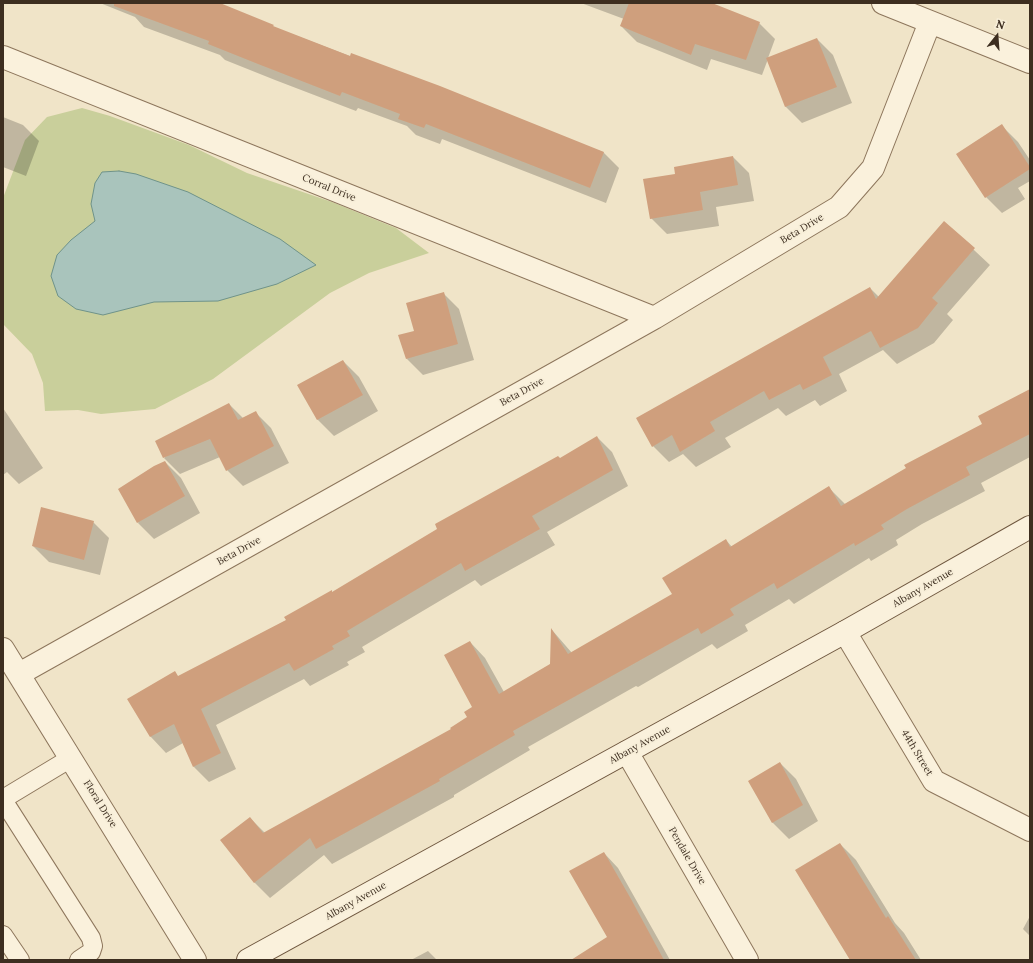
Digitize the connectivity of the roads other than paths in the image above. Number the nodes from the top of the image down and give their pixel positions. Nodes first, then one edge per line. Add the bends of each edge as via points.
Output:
1 (883, 3) edge
2 (930, 22) junction
3 (3, 58) edge
4 (1030, 62) edge
5 (654, 318) junction
6 (1030, 527) edge
7 (845, 632) junction
8 (3, 649) edge
9 (19, 674) junction
10 (627, 752) junction
11 (71, 758) junction
12 (3, 800) edge
13 (1030, 830) edge
14 (3, 935) edge
15 (20, 960) edge
16 (79, 960) edge
17 (196, 960) edge
18 (248, 960) edge
19 (747, 960) edge

1 - 2 street
2 - 4 street
2 - 5 street, Beta Drive via 873,168 839,207
3 - 5 street, Corral Drive
5 - 9 street, Beta Drive
6 - 7 street, Albany Avenue
7 - 10 street, Albany Avenue
7 - 13 street, 44th Street via 934,781
8 - 9 street, Floral Drive
9 - 11 street, Floral Drive
10 - 18 street, Albany Avenue
10 - 19 street, Pendale Drive
11 - 12 lane
11 - 17 street, Floral Drive
12 - 16 lane via 91,938 91,952
14 - 15 lane

